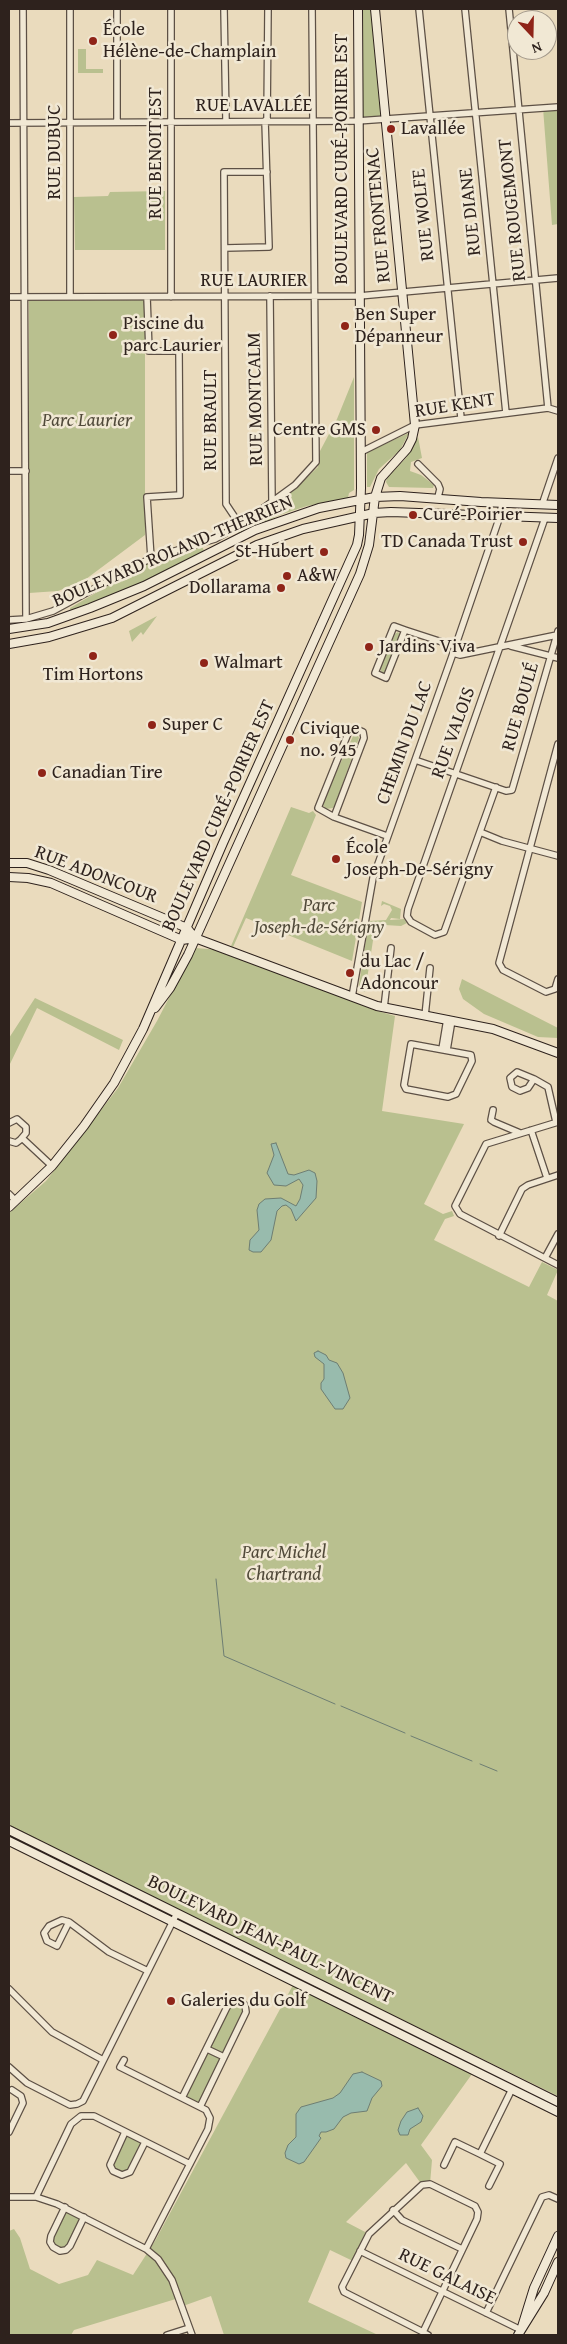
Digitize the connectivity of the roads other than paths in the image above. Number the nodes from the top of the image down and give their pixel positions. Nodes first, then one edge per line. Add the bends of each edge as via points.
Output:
1 (23, 9) edge
2 (70, 9) edge
3 (117, 9) edge
4 (171, 9) edge
5 (224, 9) edge
6 (268, 9) edge
7 (312, 9) edge
8 (358, 9) edge
9 (375, 9) edge
10 (419, 9) edge
11 (465, 9) edge
12 (509, 9) edge
13 (558, 107) edge
14 (518, 110) junction
15 (476, 112) junction
16 (430, 116) junction
17 (387, 118) junction
18 (226, 121) junction
19 (266, 121) junction
20 (313, 121) junction
21 (357, 121) junction
22 (9, 122) edge
23 (23, 122) junction
24 (70, 122) junction
25 (117, 122) junction
26 (170, 122) junction
27 (266, 172) junction
28 (226, 248) junction
29 (558, 278) edge
30 (535, 280) junction
31 (493, 284) junction
32 (446, 288) junction
33 (402, 292) junction
34 (70, 296) junction
35 (226, 296) junction
36 (270, 296) junction
37 (315, 296) junction
38 (359, 296) junction
39 (9, 297) edge
40 (24, 297) junction
41 (147, 297) junction
42 (171, 297) junction
43 (548, 408) junction
44 (558, 411) edge
45 (506, 413) junction
46 (461, 418) junction
47 (415, 425) junction
48 (361, 452) junction
49 (558, 458) edge
50 (418, 464) dead end
51 (9, 471) edge
52 (26, 471) junction
53 (375, 497) junction
54 (438, 497) junction
55 (361, 499) junction
56 (272, 502) junction
57 (502, 502) junction
58 (542, 505) junction
59 (558, 505) edge
60 (374, 513) junction
61 (361, 516) junction
62 (500, 516) junction
63 (545, 518) junction
64 (558, 518) edge
65 (240, 525) junction
66 (150, 558) junction
67 (26, 619) junction
68 (9, 620) edge
69 (9, 629) edge
70 (405, 630) junction
71 (558, 633) edge
72 (9, 644) edge
73 (455, 646) junction
74 (504, 646) junction
75 (453, 653) junction
76 (551, 657) junction
77 (558, 658) edge
78 (558, 744) edge
79 (415, 760) junction
80 (456, 774) junction
81 (496, 787) junction
82 (334, 817) junction
83 (480, 832) junction
84 (387, 836) junction
85 (530, 848) junction
86 (558, 856) edge
87 (9, 863) edge
88 (9, 877) edge
89 (187, 928) junction
90 (195, 938) junction
91 (182, 940) junction
92 (392, 948) dead end
93 (430, 968) dead end
94 (558, 979) edge
95 (352, 997) junction
96 (384, 1008) junction
97 (150, 1015) junction
98 (425, 1016) junction
99 (449, 1020) junction
100 (445, 1049) junction
101 (558, 1052) edge
102 (534, 1079) dead end
103 (493, 1110) dead end
104 (557, 1122) edge
105 (9, 1123) edge
106 (531, 1130) junction
107 (520, 1133) junction
108 (22, 1138) junction
109 (9, 1141) edge
110 (52, 1166) junction
111 (558, 1175) edge
112 (547, 1178) junction
113 (9, 1194) edge
114 (16, 1201) junction
115 (9, 1207) edge
116 (558, 1234) edge
117 (500, 1236) junction
118 (545, 1258) junction
119 (558, 1265) edge
120 (9, 1830) edge
121 (9, 1841) edge
122 (177, 1913) junction
123 (70, 1922) junction
124 (173, 1922) junction
125 (148, 1971) junction
126 (9, 1989) edge
127 (207, 2049) junction
128 (224, 2057) junction
129 (103, 2060) junction
130 (124, 2060) dead end
131 (9, 2067) edge
132 (513, 2085) junction
133 (12, 2090) dead end
134 (182, 2098) junction
135 (558, 2102) edge
136 (200, 2107) junction
137 (558, 2114) edge
138 (9, 2132) edge
139 (125, 2132) junction
140 (145, 2142) junction
141 (480, 2154) junction
142 (190, 2164) junction
143 (444, 2165) dead end
144 (489, 2186) dead end
145 (36, 2197) junction
146 (9, 2198) edge
147 (558, 2199) edge
148 (65, 2208) junction
149 (393, 2210) junction
150 (84, 2217) junction
151 (558, 2236) edge
152 (146, 2249) junction
153 (462, 2250) junction
154 (360, 2251) junction
155 (558, 2262) edge
156 (541, 2272) junction
157 (552, 2276) junction
158 (442, 2291) junction
159 (486, 2313) junction
160 (190, 2328) junction
161 (520, 2333) edge
162 (425, 2334) edge
163 (167, 2335) edge
164 (192, 2335) edge

1 - 23 street
2 - 24 street, RUE DUBUC
3 - 25 street
4 - 26 street, RUE BENOIT EST
5 - 18 street
6 - 19 street
7 - 20 street
8 - 21 main road, BOULEVARD CURÉ-POIRIER EST
9 - 17 main road, RUE FRONTENAC
10 - 16 street, RUE WOLFE
11 - 15 street, RUE DIANE
12 - 14 street, RUE ROUGEMONT
13 - 14 street, RUE LAVALLÉE
14 - 15 street, RUE LAVALLÉE
14 - 30 street, RUE ROUGEMONT
15 - 16 street, RUE LAVALLÉE
15 - 31 street, RUE DIANE
16 - 17 street, RUE LAVALLÉE
16 - 32 street, RUE WOLFE
17 - 21 street, RUE LAVALLÉE
17 - 33 main road, RUE FRONTENAC
18 - 19 street, RUE LAVALLÉE
18 - 26 street, RUE LAVALLÉE
19 - 20 street, RUE LAVALLÉE
19 - 27 street
20 - 21 street, RUE LAVALLÉE
20 - 37 street
21 - 38 main road, BOULEVARD CURÉ-POIRIER EST
22 - 23 street, RUE LAVALLÉE
23 - 24 street, RUE LAVALLÉE
23 - 40 street
24 - 25 street, RUE LAVALLÉE
24 - 34 street, RUE DUBUC
25 - 26 street, RUE LAVALLÉE
26 - 42 street, RUE BENOIT EST
27 - 28 street, RUE BRAULT via 224,172
27 - 28 street via 269,247
28 - 35 street, RUE BRAULT
29 - 30 street, RUE LAURIER
30 - 31 street, RUE LAURIER
30 - 43 street, RUE ROUGEMONT
31 - 32 street, RUE LAURIER
31 - 45 street, RUE DIANE
32 - 33 street, RUE LAURIER
32 - 46 street, RUE WOLFE
33 - 38 street, RUE LAURIER
33 - 47 main road, RUE FRONTENAC
34 - 40 street, RUE LAURIER
34 - 41 street, RUE LAURIER
35 - 36 street, RUE LAURIER
35 - 42 street, RUE LAURIER
35 - 65 street, RUE BRAULT via 226,504
36 - 37 street, RUE LAURIER
36 - 56 street, RUE MONTCALM
37 - 38 street, RUE LAURIER
37 - 56 street via 316,460 306,474
38 - 48 main road, BOULEVARD CURÉ-POIRIER EST
39 - 40 street, RUE LAURIER
40 - 52 street
41 - 42 street, RUE LAURIER
41 - 66 street via 149,351 179,351 180,495 148,497
43 - 44 street, RUE KENT
43 - 45 street, RUE KENT
45 - 46 street, RUE KENT
46 - 47 street, RUE KENT
47 - 48 street, RUE KENT
47 - 53 main road, RUE FRONTENAC via 408,449 381,478
48 - 55 main road, BOULEVARD CURÉ-POIRIER EST
49 - 58 street
50 - 54 street via 438,484
51 - 52 street
52 - 67 street
53 - 54 main road, BOULEVARD ROLAND-THERRIEN
53 - 55 main road, BOULEVARD ROLAND-THERRIEN
53 - 60 main road, BOULEVARD CURÉ-POIRIER EST
54 - 57 main road, BOULEVARD ROLAND-THERRIEN
55 - 61 main road, BOULEVARD CURÉ-POIRIER EST
55 - 69 main road, BOULEVARD ROLAND-THERRIEN via 319,508 256,530 144,586 74,614 48,623
56 - 65 street
57 - 58 main road, BOULEVARD ROLAND-THERRIEN
57 - 62 street, CHEMIN DU LAC
58 - 59 main road, BOULEVARD ROLAND-THERRIEN
60 - 61 main road, BOULEVARD ROLAND-THERRIEN
60 - 62 main road, BOULEVARD ROLAND-THERRIEN
60 - 90 main road, BOULEVARD CURÉ-POIRIER EST via 370,545 360,574
61 - 72 main road, BOULEVARD ROLAND-THERRIEN via 303,529 258,545 112,618 49,638
61 - 89 main road, BOULEVARD CURÉ-POIRIER EST via 357,545
62 - 63 main road, BOULEVARD ROLAND-THERRIEN
62 - 73 street, CHEMIN DU LAC
63 - 64 main road, BOULEVARD ROLAND-THERRIEN
63 - 74 street, RUE VALOIS
65 - 66 street via 208,541
66 - 67 street via 65,606
67 - 68 street
70 - 70 street via 394,626 375,673 386,678
70 - 73 street
71 - 74 street
71 - 76 street, RUE BOULÉ
73 - 75 street, CHEMIN DU LAC
74 - 75 street via 460,655
74 - 76 street
74 - 80 street, RUE VALOIS
75 - 79 street, CHEMIN DU LAC
76 - 77 street
76 - 81 street, RUE BOULÉ via 512,790
78 - 85 street
79 - 80 street
79 - 84 street, CHEMIN DU LAC
80 - 81 street
80 - 83 street, RUE VALOIS via 407,915 409,921 432,934 444,932
81 - 83 street
82 - 82 street via 320,810 318,804 349,732 356,729 363,732 364,738
82 - 84 street
83 - 85 street
84 - 95 street, CHEMIN DU LAC via 369,890
85 - 86 street
85 - 94 street via 498,963 501,969 548,993 554,991
87 - 89 main road, RUE ADONCOUR via 27,863 49,870
88 - 91 main road, RUE ADONCOUR via 51,883
89 - 90 main road, RUE ADONCOUR
89 - 91 main road, BOULEVARD CURÉ-POIRIER EST
90 - 91 main road
90 - 95 main road
90 - 97 main road, BOULEVARD CURÉ-POIRIER EST via 178,975
91 - 97 main road, BOULEVARD CURÉ-POIRIER EST
92 - 96 street
93 - 98 street
95 - 96 main road
96 - 98 main road
97 - 110 main road, BOULEVARD CURÉ-POIRIER EST via 114,1083
98 - 99 main road
99 - 100 street
99 - 101 main road via 508,1033
100 - 100 street via 472,1056 456,1094 448,1097 406,1089 410,1045
102 - 104 street via 548,1086
103 - 107 street via 491,1120
104 - 106 street
105 - 108 street via 17,1119 22,1122 26,1127
106 - 107 street
106 - 112 street
107 - 117 street via 486,1144 455,1204 458,1213
108 - 109 street via 16,1143
108 - 110 street
110 - 114 main road, BOULEVARD CURÉ-POIRIER EST
111 - 112 street
112 - 117 street via 522,1189
113 - 114 street
114 - 115 main road, BOULEVARD CURÉ-POIRIER EST
116 - 118 street
117 - 118 street
118 - 119 street
120 - 122 main road, BOULEVARD JEAN-PAUL-VINCENT
121 - 124 main road, BOULEVARD JEAN-PAUL-VINCENT
122 - 124 street
122 - 132 main road, BOULEVARD JEAN-PAUL-VINCENT
123 - 123 street via 62,1920 49,1926 44,1933 46,1941 57,1946
123 - 125 street via 109,1952
124 - 125 street
124 - 132 main road, BOULEVARD JEAN-PAUL-VINCENT
125 - 129 street
126 - 129 street via 52,2032
127 - 128 street
127 - 128 street via 229,2003 237,2000 245,2004 246,2012
127 - 134 street
128 - 136 street
129 - 131 street via 83,2101 70,2105 27,2084
130 - 134 street via 120,2067
132 - 135 main road, BOULEVARD JEAN-PAUL-VINCENT
132 - 137 main road, BOULEVARD JEAN-PAUL-VINCENT
132 - 141 street
133 - 138 street via 21,2096 23,2103
134 - 136 street
136 - 142 street via 206,2110 210,2122
139 - 140 street
139 - 140 street via 110,2166 113,2171 122,2175 130,2172
139 - 145 street via 94,2116 81,2116 72,2124
140 - 142 street
141 - 143 street via 455,2142
141 - 144 street via 500,2164
142 - 152 street
145 - 146 street
145 - 148 street
147 - 159 street via 549,2195 542,2197
148 - 150 street
148 - 150 street via 50,2242 60,2251 70,2246
149 - 153 street via 402,2220
149 - 153 street via 426,2184 475,2206 478,2218
149 - 154 street via 369,2234
150 - 152 street
151 - 156 main road
152 - 160 street via 158,2259 172,2280
153 - 158 street
154 - 158 street, RUE GALAISE
154 - 162 street via 342,2287 344,2292
155 - 157 main road
156 - 157 main road
156 - 161 main road
157 - 161 main road
158 - 159 street, RUE GALAISE
158 - 162 street
159 - 161 street, RUE GALAISE
160 - 163 street
160 - 164 street

